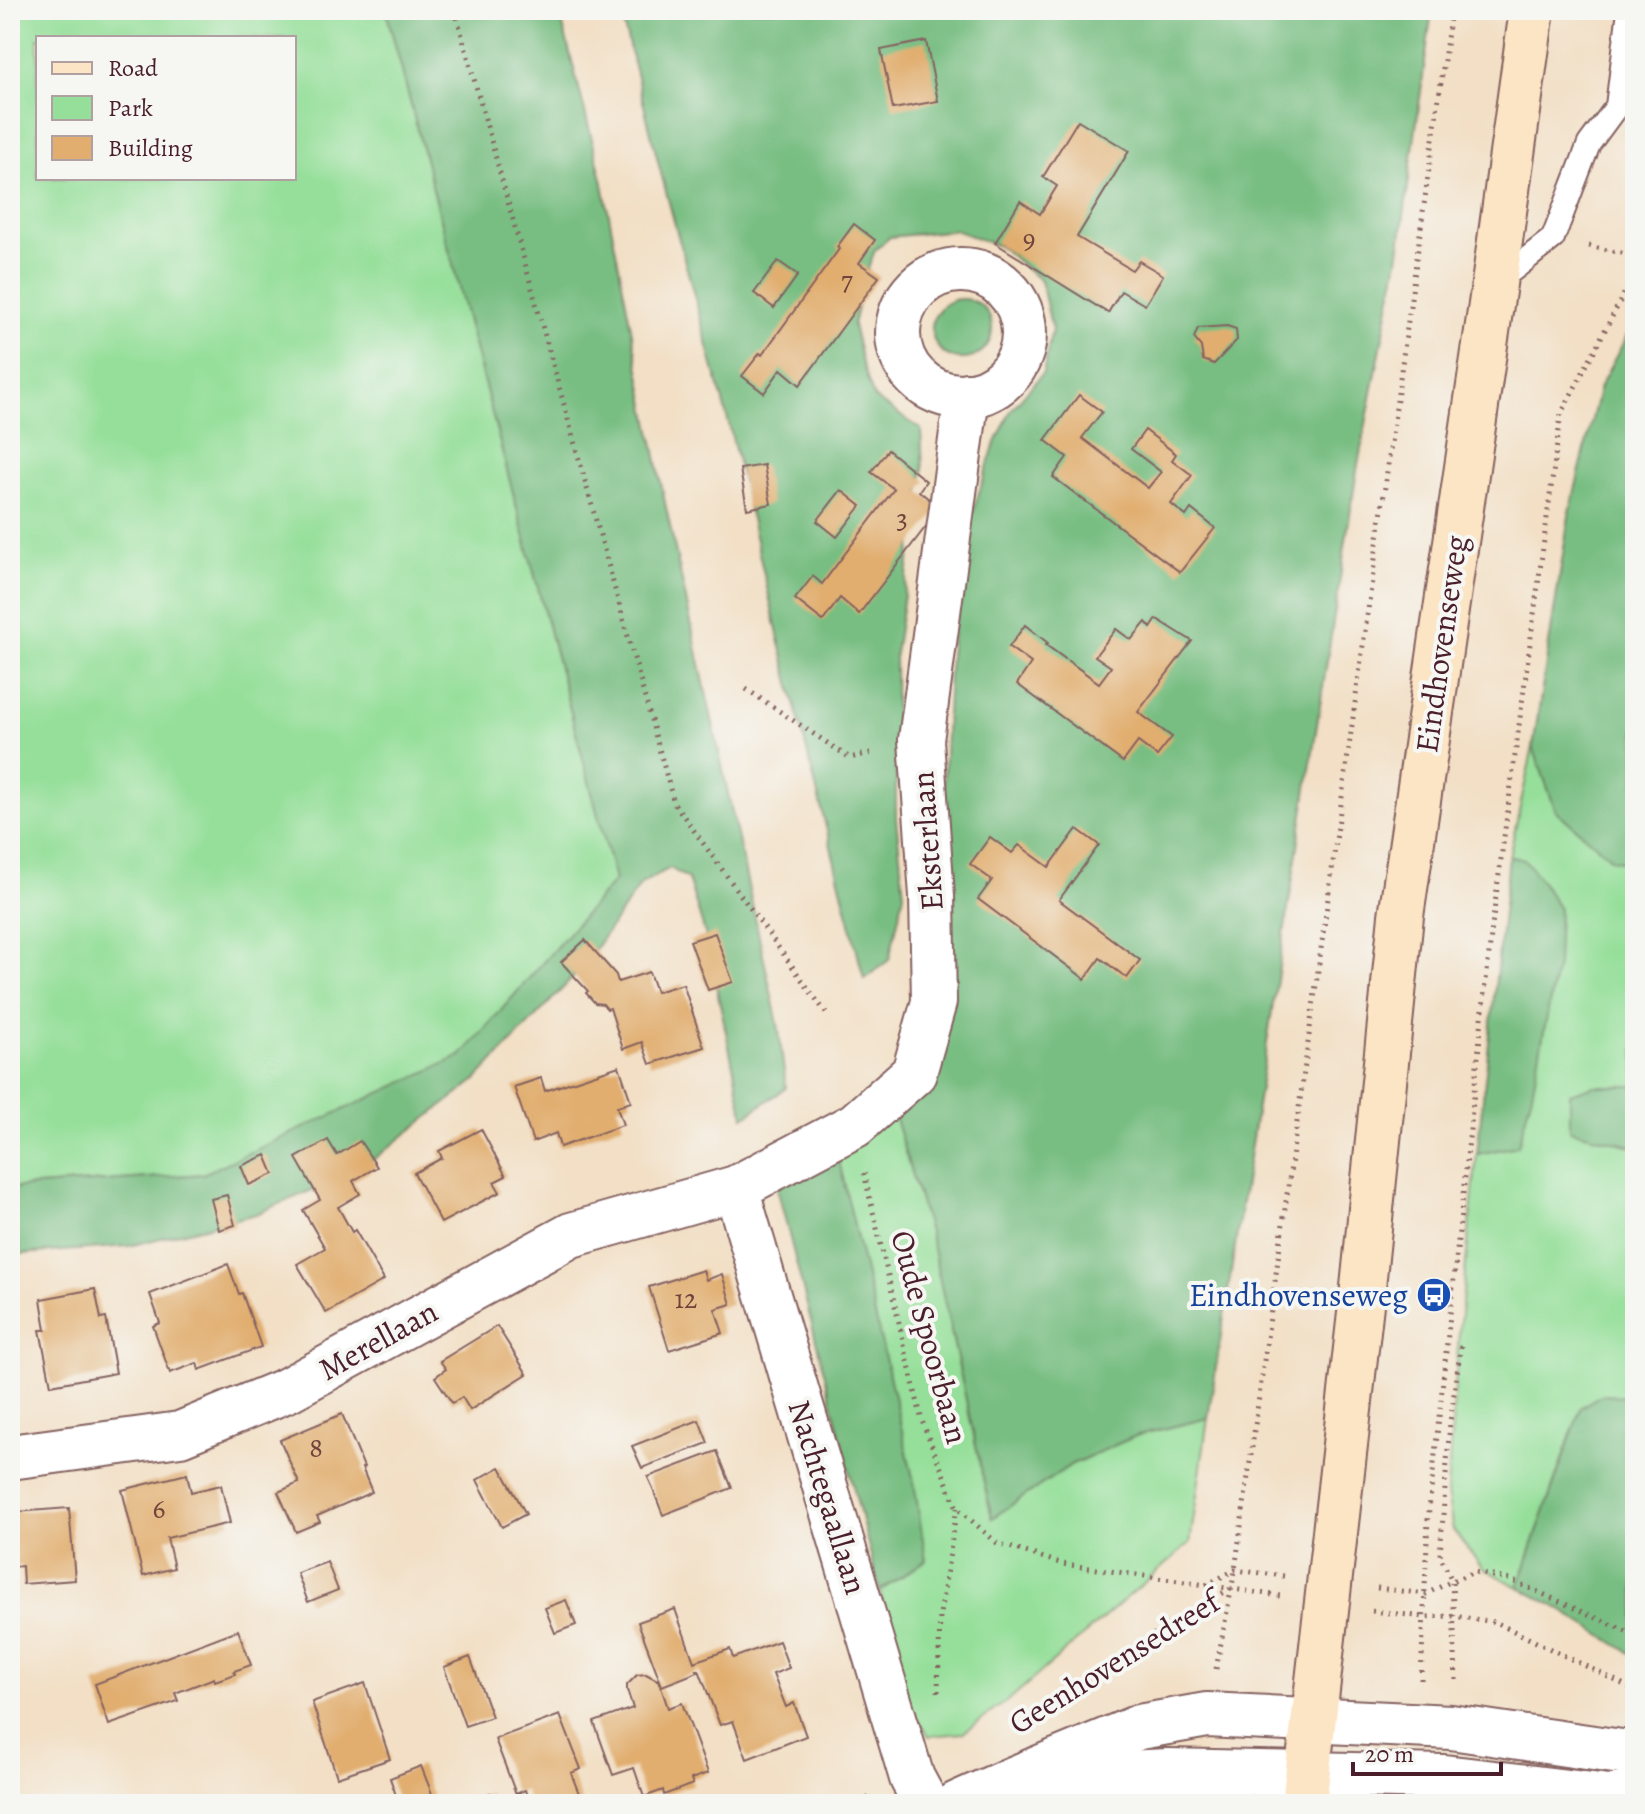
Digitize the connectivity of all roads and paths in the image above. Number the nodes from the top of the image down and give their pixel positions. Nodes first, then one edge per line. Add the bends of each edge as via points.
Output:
1 (455, 10) edge
2 (1451, 10) edge
3 (1532, 10) edge
4 (1629, 10) edge
5 (1553, 238) junction
6 (1635, 256) edge
7 (1635, 273) edge
8 (1494, 284) junction
9 (967, 395) dead end
10 (746, 689) dead end
11 (921, 740) junction
12 (826, 1013) dead end
13 (855, 1125) junction
14 (736, 1188) junction
15 (1461, 1345) dead end
16 (10, 1457) edge
17 (957, 1508) junction
18 (1452, 1581) junction
19 (1231, 1589) junction
20 (1453, 1616) junction
21 (1425, 1617) junction
22 (1635, 1635) edge
23 (1635, 1690) edge
24 (1048, 1710) dead end
25 (1313, 1720) junction
26 (1435, 1726) junction
27 (904, 1752) junction
28 (1635, 1754) edge
29 (1013, 1779) junction
30 (1306, 1789) edge
31 (1635, 1793) edge
32 (926, 1804) edge
33 (957, 1804) edge

1 - 12 path via 674,803
2 - 19 path
3 - 8 main road, Eindhovenseweg
4 - 5 lane via 1617,106 1589,144
5 - 6 path
5 - 8 lane
7 - 21 path via 1561,414 1492,926 1428,1519
8 - 25 main road, Eindhovenseweg via 1401,916
9 - 11 street, Eksterlaan
10 - 11 path via 850,758
11 - 13 street, Eksterlaan via 934,1002 914,1073
13 - 14 street, Eksterlaan
13 - 17 path, Oude Spoorbaan via 922,1421
14 - 16 street, Merellaan via 571,1235 287,1390 180,1434
14 - 27 street, Nachtegaallaan
15 - 18 path via 1440,1555
17 - 19 path, Oude Spoorbaan via 997,1543 1063,1564
17 - 27 path via 940,1614 938,1692
18 - 20 path
18 - 22 path via 1474,1572 1511,1580
19 - 24 path, Geenhovensedreef via 1164,1627
20 - 21 path
20 - 23 path via 1495,1622
20 - 26 path via 1457,1684
21 - 26 path
25 - 26 street, Geenhovensedreef
25 - 29 street, Geenhovensedreef via 1207,1715 1139,1727
25 - 30 main road, Eindhovenseweg
26 - 28 street, Geenhovensedreef
27 - 32 street, Nachtegaallaan
29 - 30 street, Geenhovensedreef via 1168,1771
29 - 33 street, Geenhovensedreef
30 - 31 street, Geenhovensedreef via 1444,1777 1609,1797

